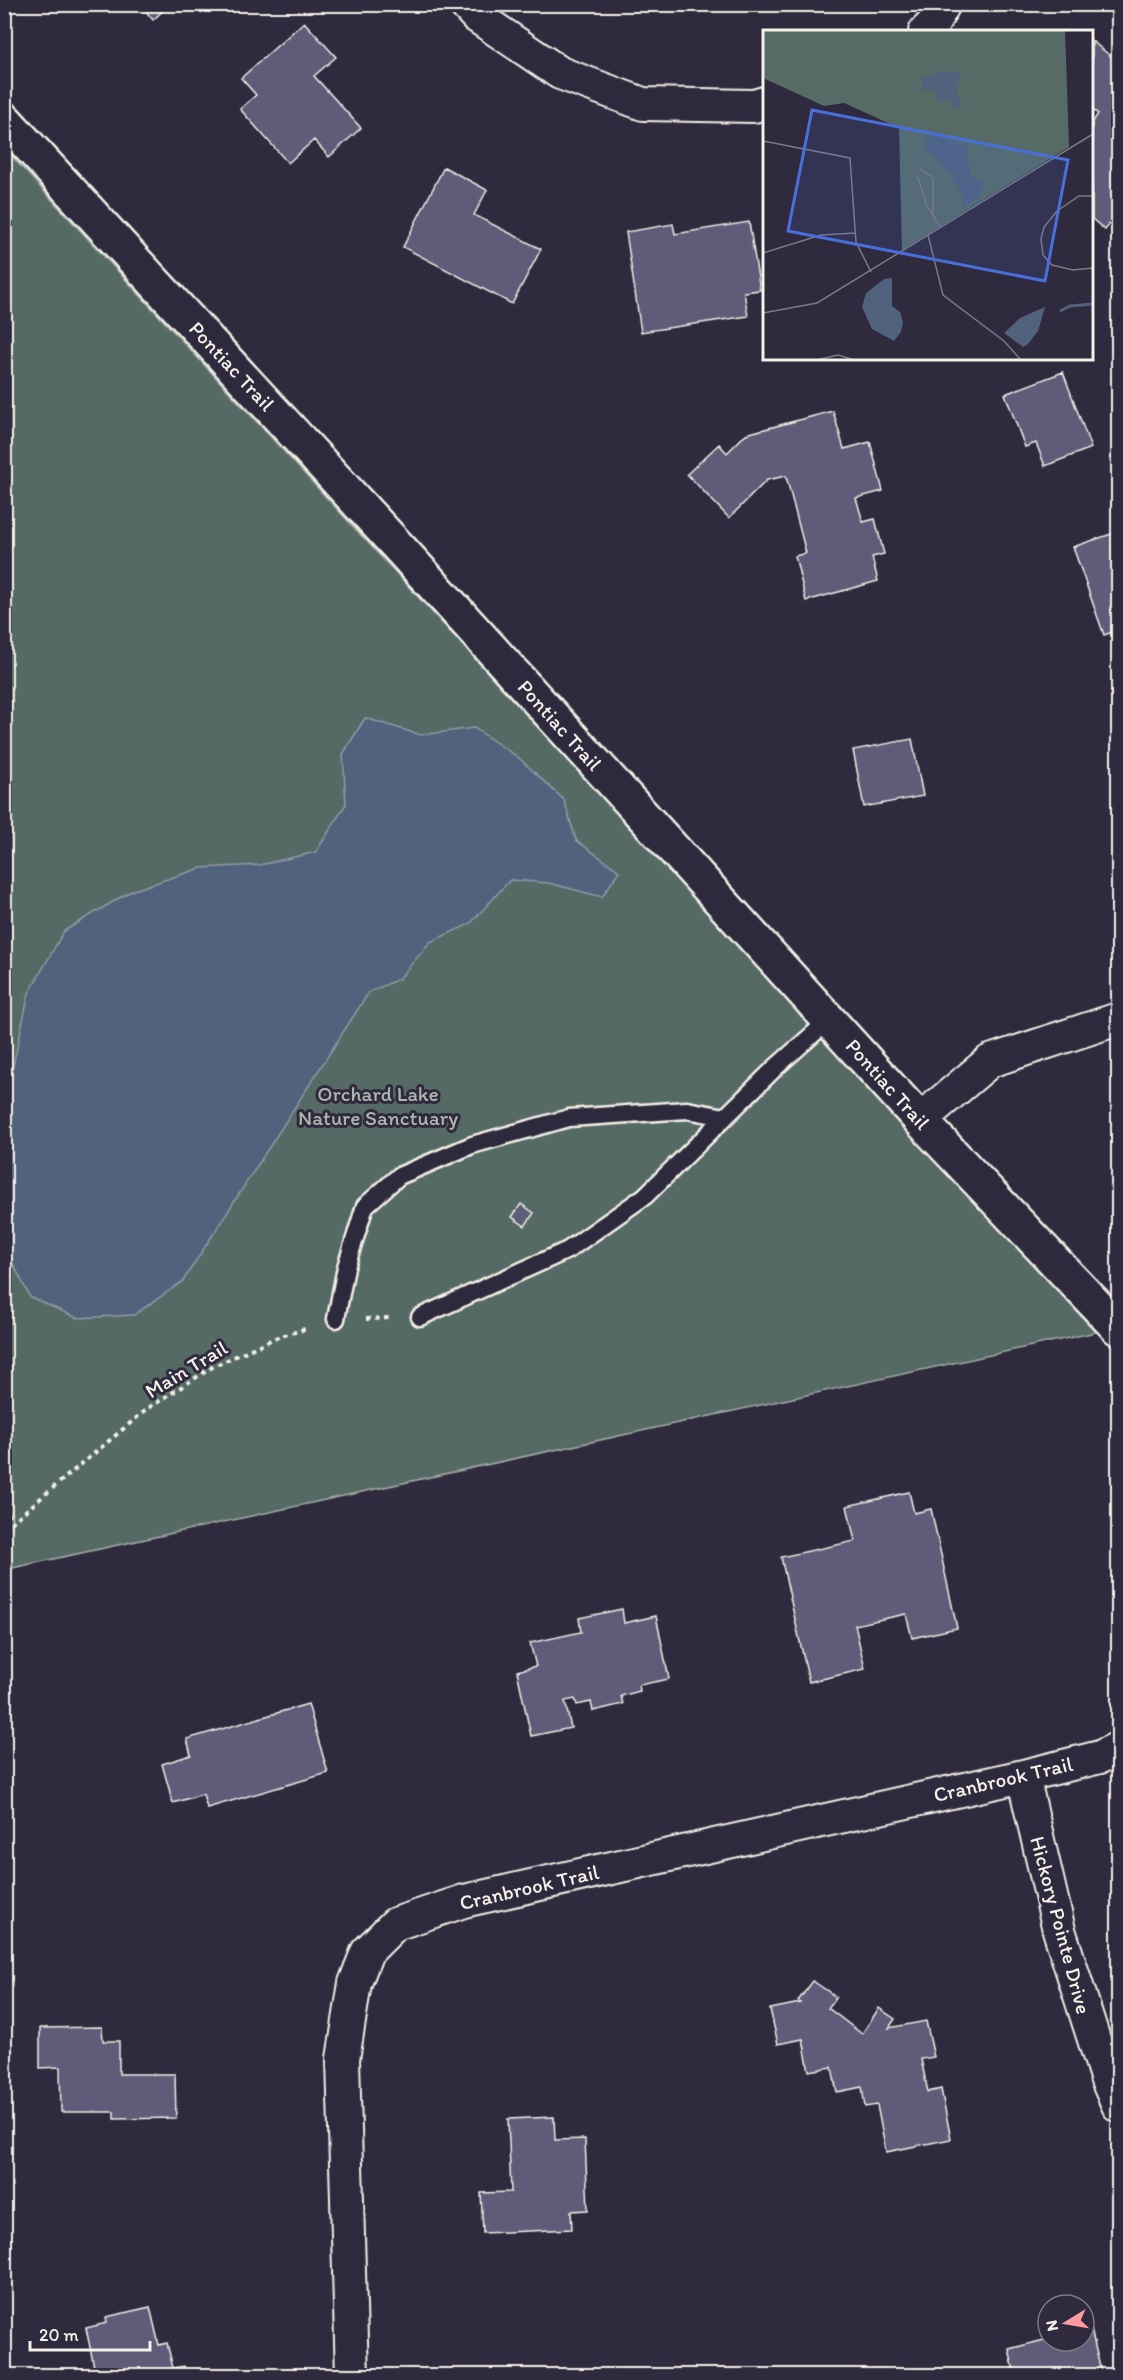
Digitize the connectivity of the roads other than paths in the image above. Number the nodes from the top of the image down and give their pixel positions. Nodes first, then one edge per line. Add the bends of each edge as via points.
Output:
1 (465, 4) edge
2 (944, 4) edge
3 (927, 30) edge
4 (763, 104) edge
5 (4, 119) edge
6 (1119, 1019) edge
7 (829, 1020) junction
8 (725, 1117) junction
9 (920, 1120) junction
10 (420, 1317) road end
11 (336, 1319) road end
12 (1119, 1328) edge
13 (1119, 1748) edge
14 (1023, 1776) junction
15 (1119, 2105) edge
16 (352, 2376) edge

1 - 4 street via 476,16 560,73 642,104
2 - 3 street
5 - 7 main road, Pontiac Trail
6 - 9 street via 990,1061
7 - 8 lane
7 - 9 main road, Pontiac Trail
8 - 10 lane via 645,1196 568,1250
8 - 11 lane via 687,1110 568,1118 472,1145 399,1176 365,1206 346,1267
9 - 12 main road, Pontiac Trail
13 - 14 street, Cranbrook Trail via 1100,1757
14 - 15 street, Hickory Pointe Drive via 1059,1930 1107,2080
14 - 16 street, Cranbrook Trail via 464,1901 395,1924 367,1952 355,1983 343,2059

